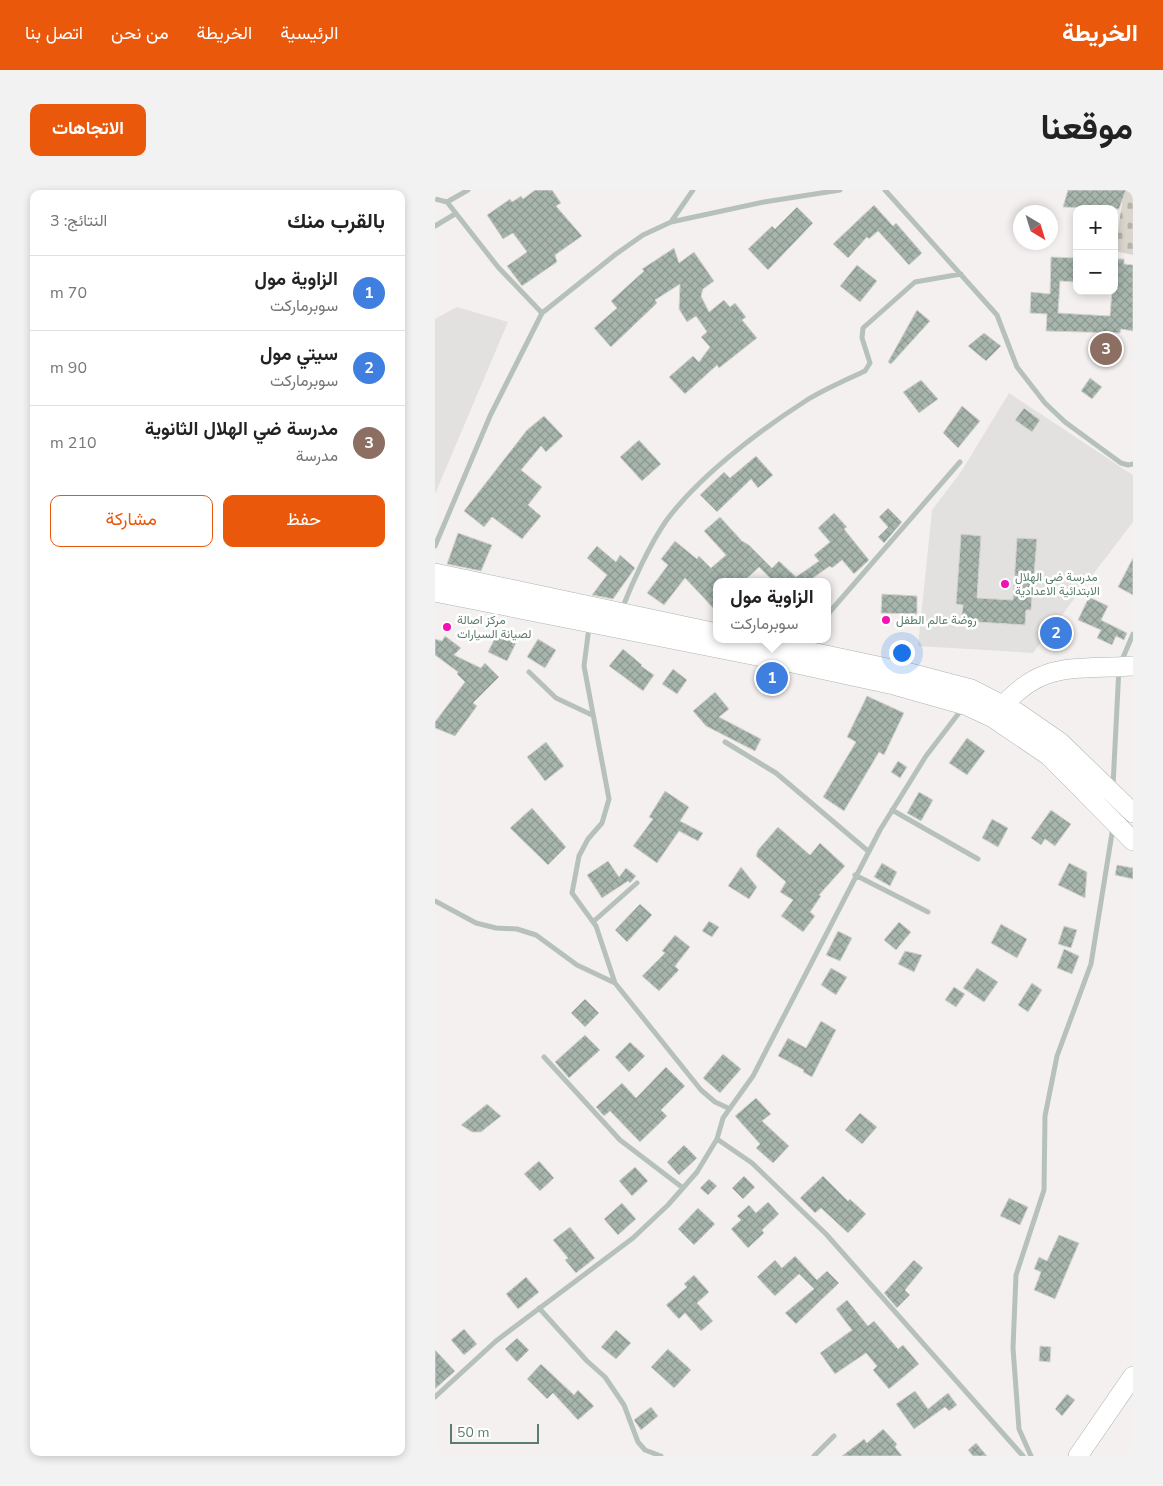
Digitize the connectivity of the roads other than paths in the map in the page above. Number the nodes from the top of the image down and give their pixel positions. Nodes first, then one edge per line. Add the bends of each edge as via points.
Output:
1 (469, 190) edge
2 (693, 190) edge
3 (840, 190) edge
4 (885, 190) edge
5 (435, 199) edge
6 (447, 202) junction
7 (455, 214) junction
8 (671, 222) junction
9 (435, 226) edge
10 (961, 274) junction
11 (542, 313) junction
12 (960, 462) dead end
13 (1133, 464) edge
14 (435, 546) edge
15 (435, 573) edge
16 (435, 592) edge
17 (831, 610) edge
18 (620, 613) junction
19 (590, 625) junction
20 (713, 632) edge
21 (1133, 634) edge
22 (777, 643) edge
23 (1126, 666) edge
24 (529, 672) dead end
25 (950, 691) junction
26 (965, 705) junction
27 (998, 712) junction
28 (592, 715) junction
29 (725, 742) dead end
30 (1113, 792) junction
31 (891, 810) junction
32 (1133, 813) edge
33 (1114, 820) junction
34 (1133, 841) edge
35 (868, 851) junction
36 (977, 859) dead end
37 (855, 875) junction
38 (637, 883) dead end
39 (435, 901) edge
40 (928, 912) dead end
41 (593, 921) junction
42 (615, 983) junction
43 (544, 1057) dead end
44 (728, 1108) junction
45 (717, 1139) junction
46 (683, 1188) junction
47 (539, 1308) junction
48 (1133, 1376) edge
49 (435, 1397) edge
50 (835, 1436) dead end
51 (661, 1456) edge
52 (814, 1456) edge
53 (1023, 1456) edge
54 (1031, 1456) edge
55 (1078, 1456) edge

1 - 6 street
2 - 8 street
3 - 8 street
4 - 10 street
5 - 6 street
6 - 7 street
7 - 9 street
7 - 11 street via 498,267
8 - 11 street via 643,235 615,254
10 - 13 street via 997,315 1017,367 1045,403 1065,422 1121,463
10 - 18 street via 915,282 863,328 862,338 870,363 865,371 807,400 719,466 689,493 665,522
11 - 14 street via 490,416
12 - 17 street
15 - 18 main road
16 - 19 main road
18 - 20 main road
19 - 25 main road via 894,685
19 - 28 street via 583,660
21 - 23 street
22 - 25 main road via 804,647
23 - 27 main road via 1043,673 1028,682
23 - 30 street
24 - 28 street via 556,698
25 - 26 main road
25 - 27 main road via 971,689
26 - 27 main road
26 - 31 street
27 - 30 main road via 1039,726
27 - 33 main road via 1049,756
28 - 41 street via 609,799 603,823 579,856 572,888 574,897
29 - 35 street via 776,773
30 - 32 main road
31 - 35 street
31 - 36 street
33 - 34 main road
33 - 54 street via 1091,964 1057,1056 1045,1116 1044,1190 1016,1275 1013,1348 1019,1429
35 - 37 street
37 - 40 street
37 - 44 street via 753,1076
38 - 41 street
39 - 42 street via 476,923 536,935 577,965
41 - 42 street
42 - 44 street via 701,1090
43 - 46 street via 620,1140
44 - 45 street
45 - 46 street via 709,1155
45 - 53 street via 752,1163 826,1234
46 - 47 street via 633,1238
47 - 49 street via 496,1341
47 - 51 street via 605,1377 624,1406 638,1442 645,1450
48 - 55 main road
50 - 52 street

